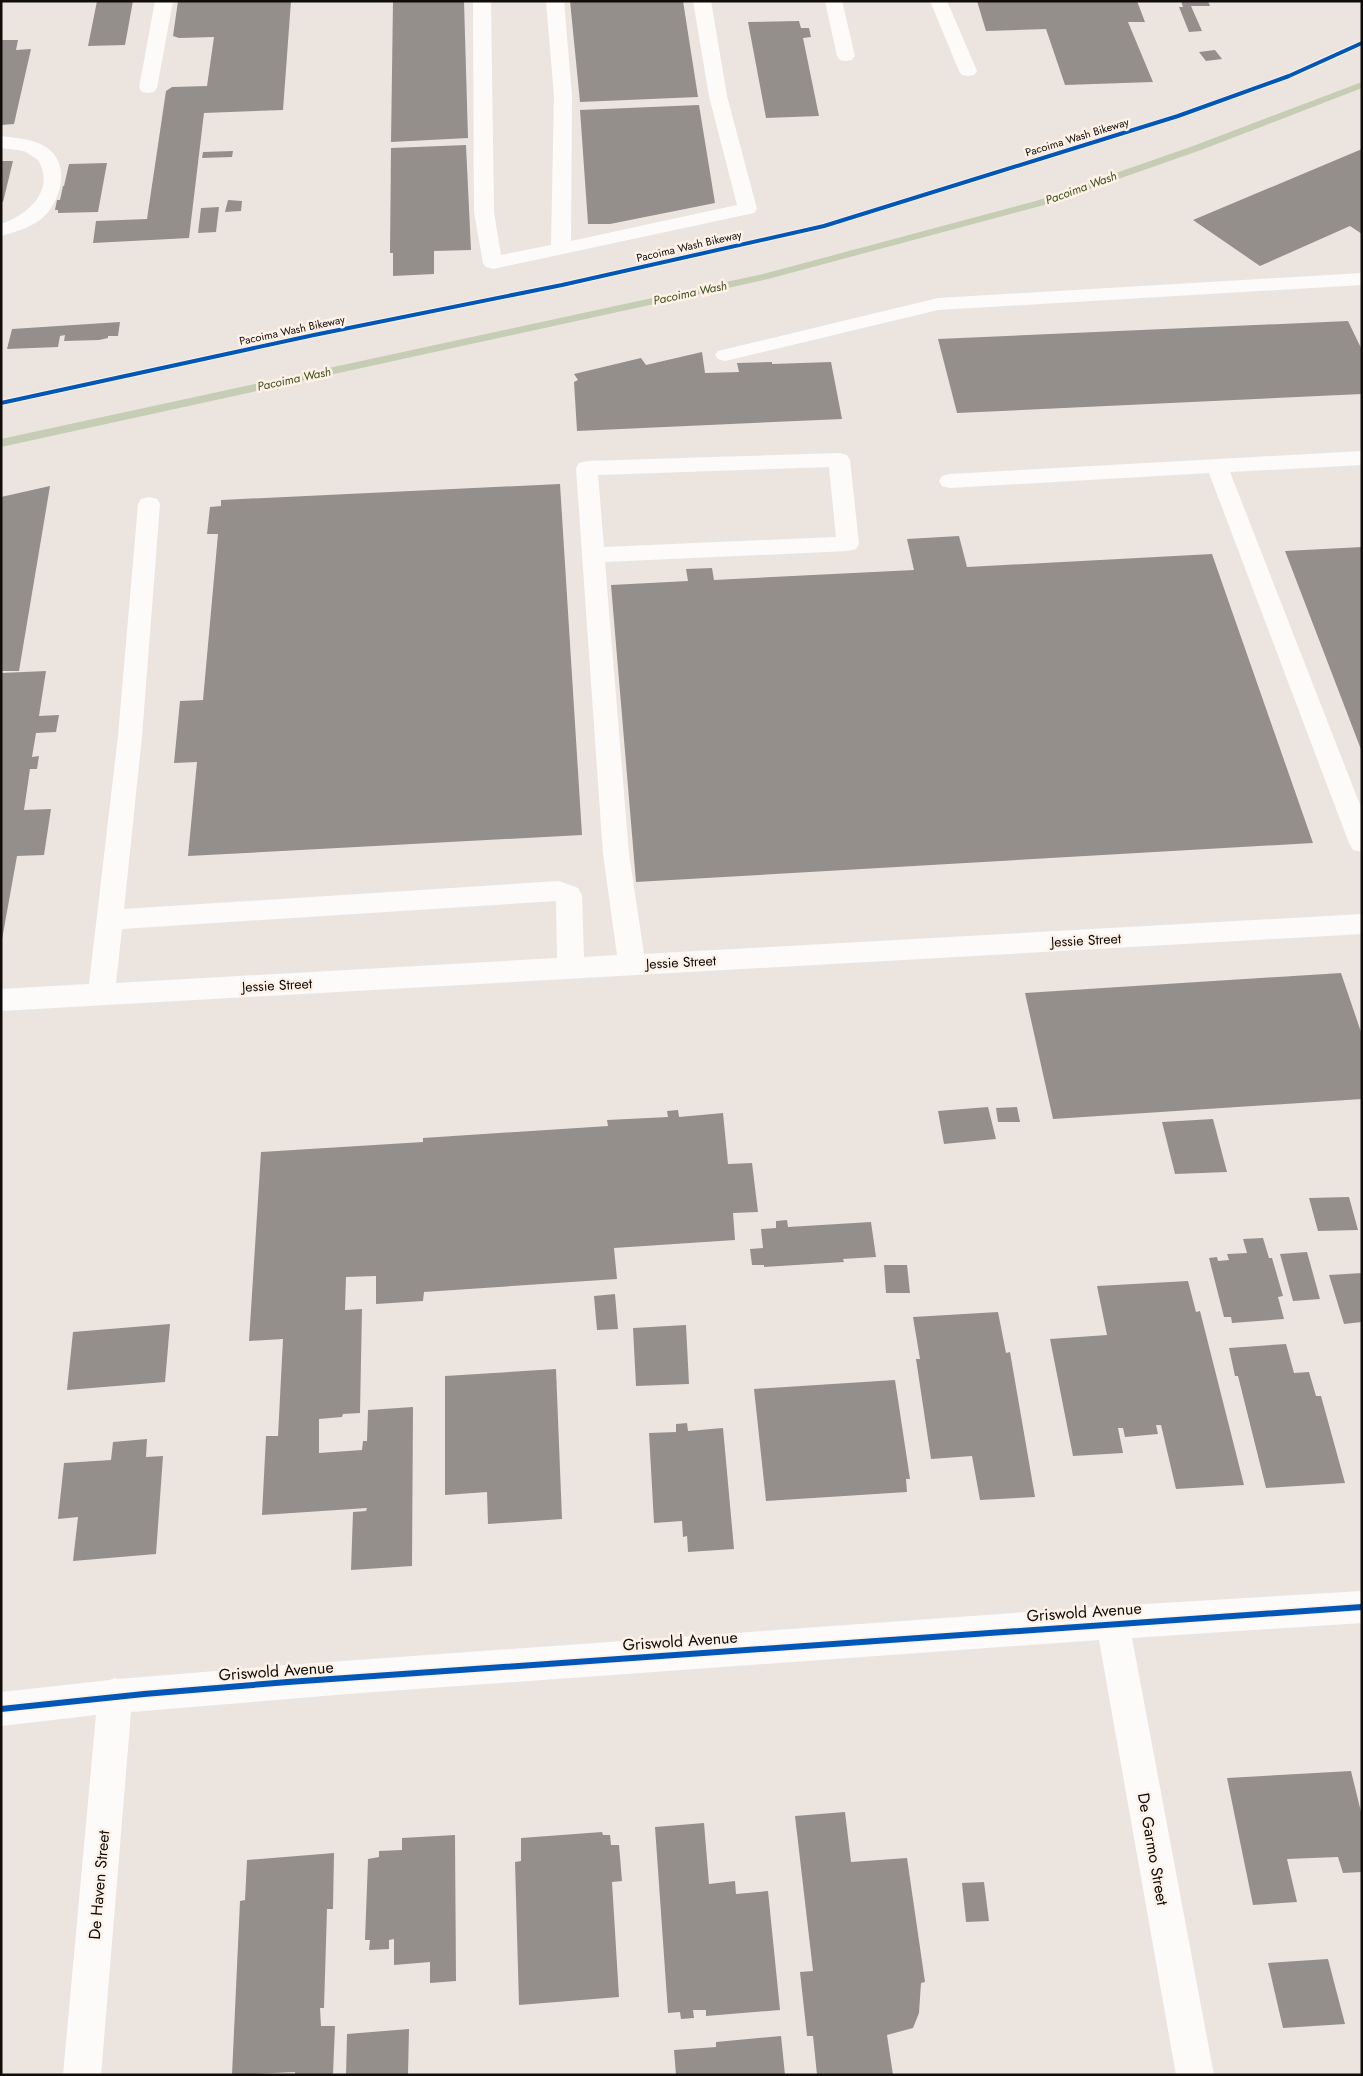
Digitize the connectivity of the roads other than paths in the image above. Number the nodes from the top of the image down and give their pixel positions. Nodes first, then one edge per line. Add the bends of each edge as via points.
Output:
1 (164, 1) edge
2 (482, 1) edge
3 (555, 1) edge
4 (702, 1) edge
5 (833, 1) edge
6 (938, 1) edge
7 (846, 56) dead end
8 (968, 71) dead end
9 (148, 88) dead end
10 (1, 142) edge
11 (1, 230) edge
12 (561, 248) junction
13 (1362, 279) edge
14 (726, 356) dead end
15 (1362, 458) edge
16 (1217, 467) junction
17 (950, 481) dead end
18 (149, 504) dead end
19 (594, 555) junction
20 (1362, 843) edge
21 (110, 920) junction
22 (1362, 924) edge
23 (632, 965) junction
24 (571, 969) junction
25 (101, 995) junction
26 (1, 1000) edge
27 (1362, 1607) edge
28 (1112, 1622) junction
29 (115, 1695) junction
30 (1, 1709) edge
31 (82, 2075) edge
32 (1195, 2075) edge

1 - 9 street
2 - 12 street via 484,212 493,263
3 - 12 street via 563,96
4 - 12 street via 718,96 747,209
5 - 7 street
6 - 8 street
10 - 11 street via 41,152 52,166 52,184 41,208 25,221
13 - 14 street via 938,304
15 - 16 street
16 - 17 street
16 - 20 street
18 - 21 street via 130,736
19 - 19 street via 588,468 839,460 848,544
19 - 23 street via 616,854
21 - 24 street via 559,891 569,895
21 - 25 street
22 - 23 street, Jessie Street
23 - 24 street, Jessie Street
24 - 25 street, Jessie Street
25 - 26 street, Jessie Street
27 - 28 street, Griswold Avenue
28 - 29 street, Griswold Avenue
28 - 32 street, De Garmo Street
29 - 30 street, Griswold Avenue
29 - 31 street, De Haven Street

